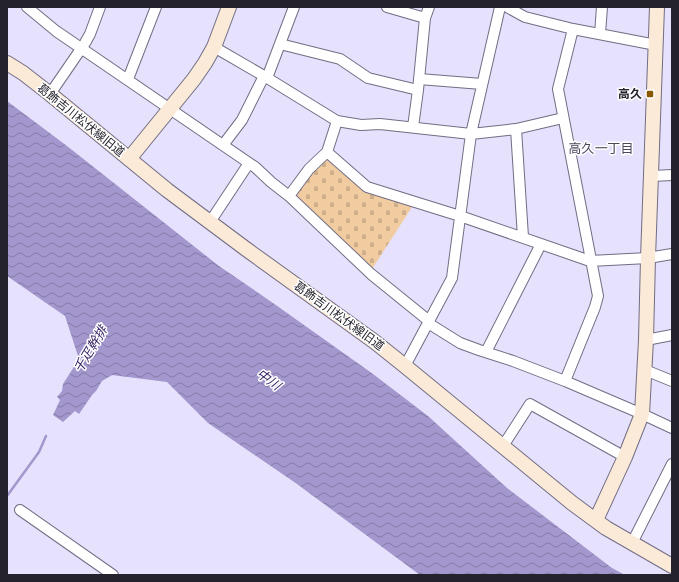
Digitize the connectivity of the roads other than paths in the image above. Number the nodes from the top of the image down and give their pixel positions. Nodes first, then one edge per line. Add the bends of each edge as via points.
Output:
1 (27, 7) edge
2 (100, 7) edge
3 (156, 7) edge
4 (229, 7) edge
5 (294, 7) edge
6 (387, 7) edge
7 (429, 7) edge
8 (500, 7) edge
9 (507, 7) edge
10 (602, 7) edge
11 (657, 7) edge
12 (425, 18) junction
13 (573, 29) junction
14 (600, 34) junction
15 (280, 44) junction
16 (656, 45) junction
17 (214, 47) junction
18 (81, 48) junction
19 (7, 63) edge
20 (266, 77) junction
21 (128, 79) junction
22 (419, 79) junction
23 (482, 84) junction
24 (418, 90) junction
25 (50, 94) junction
26 (170, 108) junction
27 (563, 118) junction
28 (337, 120) junction
29 (413, 128) junction
30 (516, 129) junction
31 (471, 134) junction
32 (223, 144) junction
33 (327, 152) junction
34 (128, 159) junction
35 (250, 163) junction
36 (672, 175) edge
37 (652, 176) junction
38 (289, 196) junction
39 (460, 216) junction
40 (210, 222) junction
41 (524, 237) junction
42 (541, 244) junction
43 (672, 254) edge
44 (648, 258) junction
45 (590, 261) junction
46 (429, 322) junction
47 (672, 335) edge
48 (646, 340) junction
49 (486, 352) junction
50 (405, 366) junction
51 (645, 370) junction
52 (565, 381) junction
53 (672, 382) edge
54 (642, 414) junction
55 (672, 428) edge
56 (503, 446) junction
57 (625, 457) junction
58 (672, 464) edge
59 (669, 478) edge
60 (20, 510) dead end
61 (596, 520) junction
62 (632, 543) junction
63 (672, 566) edge
64 (113, 575) edge

1 - 18 street
2 - 18 street via 90,34
3 - 21 street
4 - 17 street
5 - 15 street
6 - 12 street
7 - 12 street
8 - 23 street
9 - 13 street via 525,17
10 - 14 street
11 - 16 street
12 - 22 street
13 - 14 street
13 - 27 street via 558,90
14 - 16 street
15 - 20 street
15 - 24 street via 340,59 368,78
16 - 37 street
17 - 20 street
17 - 26 street via 206,63
18 - 21 street
18 - 25 street
19 - 25 street, 葛飾吉川松伏線旧道
20 - 28 street
20 - 32 street via 242,120
21 - 26 street
22 - 23 street
22 - 24 street
23 - 31 street
24 - 29 street
25 - 34 street, 葛飾吉川松伏線旧道
26 - 32 street
26 - 34 street
27 - 30 street
27 - 45 street
28 - 29 street via 361,125 380,124
28 - 33 street
29 - 31 street
30 - 31 street
30 - 41 street
31 - 39 street
32 - 35 street
33 - 38 street via 309,169
33 - 39 street via 368,187
34 - 40 street, 葛飾吉川松伏線旧道
35 - 38 street
35 - 40 street
36 - 37 street
37 - 44 street
38 - 46 street via 371,274
39 - 41 street
39 - 46 street via 452,278
40 - 50 street, 葛飾吉川松伏線旧道
41 - 42 street
42 - 45 street
42 - 49 street
43 - 44 street
44 - 45 street
44 - 48 street
45 - 52 street via 598,296
46 - 49 street via 460,342
46 - 50 street
47 - 48 street
48 - 51 street
49 - 52 street
50 - 56 street, 葛飾吉川松伏線旧道
51 - 53 street
51 - 54 street
52 - 54 street
54 - 55 street
54 - 57 street
56 - 57 street via 530,404
56 - 61 street, 葛飾吉川松伏線旧道
57 - 61 street
58 - 59 street
59 - 62 street
60 - 64 street
61 - 62 street, 葛飾吉川松伏線旧道
62 - 63 street, 葛飾吉川松伏線旧道

